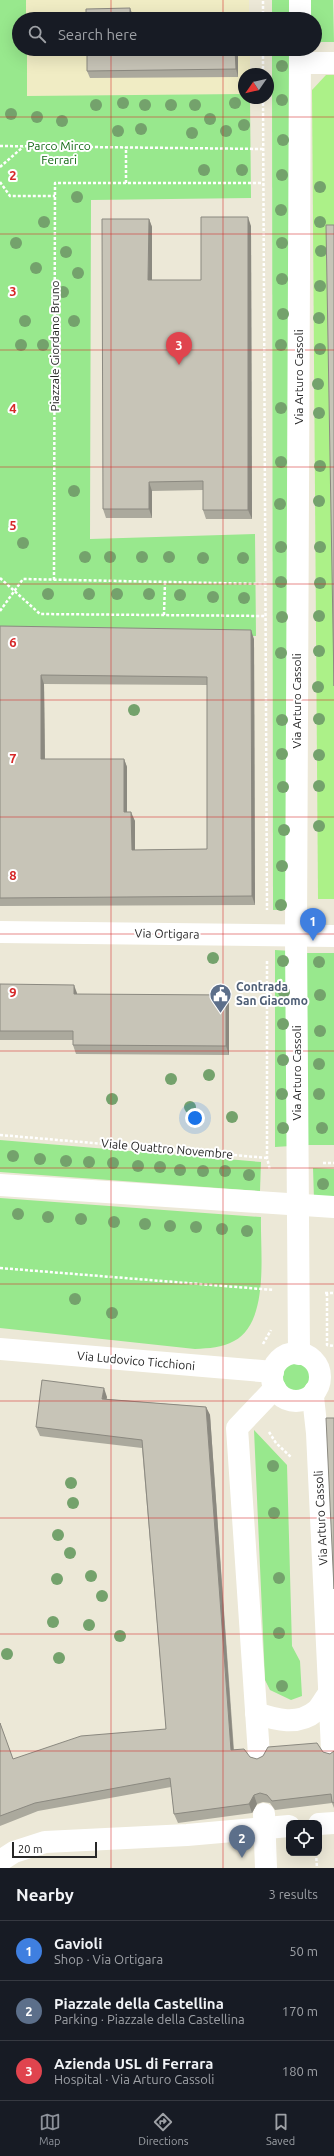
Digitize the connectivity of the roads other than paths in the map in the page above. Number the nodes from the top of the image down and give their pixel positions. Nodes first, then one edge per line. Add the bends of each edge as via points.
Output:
1 (300, 0) edge
2 (300, 12) edge
3 (300, 56) edge
4 (334, 63) edge
5 (0, 932) edge
6 (296, 936) junction
7 (334, 936) edge
8 (0, 1185) edge
9 (288, 1205) junction
10 (334, 1207) edge
11 (0, 1349) edge
12 (299, 1354) junction
13 (267, 1377) junction
14 (323, 1384) edge
15 (329, 1693) junction
16 (256, 1713) junction
17 (332, 1750) dead end
18 (259, 1755) dead end
19 (264, 1822) junction
20 (334, 1823) edge
21 (322, 1824) edge
22 (286, 1826) edge
23 (0, 1861) edge
24 (266, 1868) edge

1 - 2 street
3 - 4 street
3 - 6 street, Via Arturo Cassoli
5 - 6 street, Via Ortigara
6 - 7 street, Via Ortigara
6 - 9 street, Via Arturo Cassoli via 298,1161
8 - 9 street
9 - 10 street
9 - 12 street, Via Arturo Cassoli via 299,1291
11 - 13 street, Via Ludovico Ticchioni
12 - 13 street via 284,1356
12 - 14 street, Via Arturo Cassoli via 312,1360
13 - 14 street via 283,1397 294,1401 307,1399
13 - 16 street via 237,1428
14 - 15 street, Via Arturo Cassoli via 313,1397 317,1433
15 - 16 street via 317,1711 301,1720 279,1721
15 - 17 street, Via Arturo Cassoli
16 - 18 street
19 - 22 street
19 - 23 street via 187,1835 45,1842 14,1852
19 - 24 street
20 - 21 street

